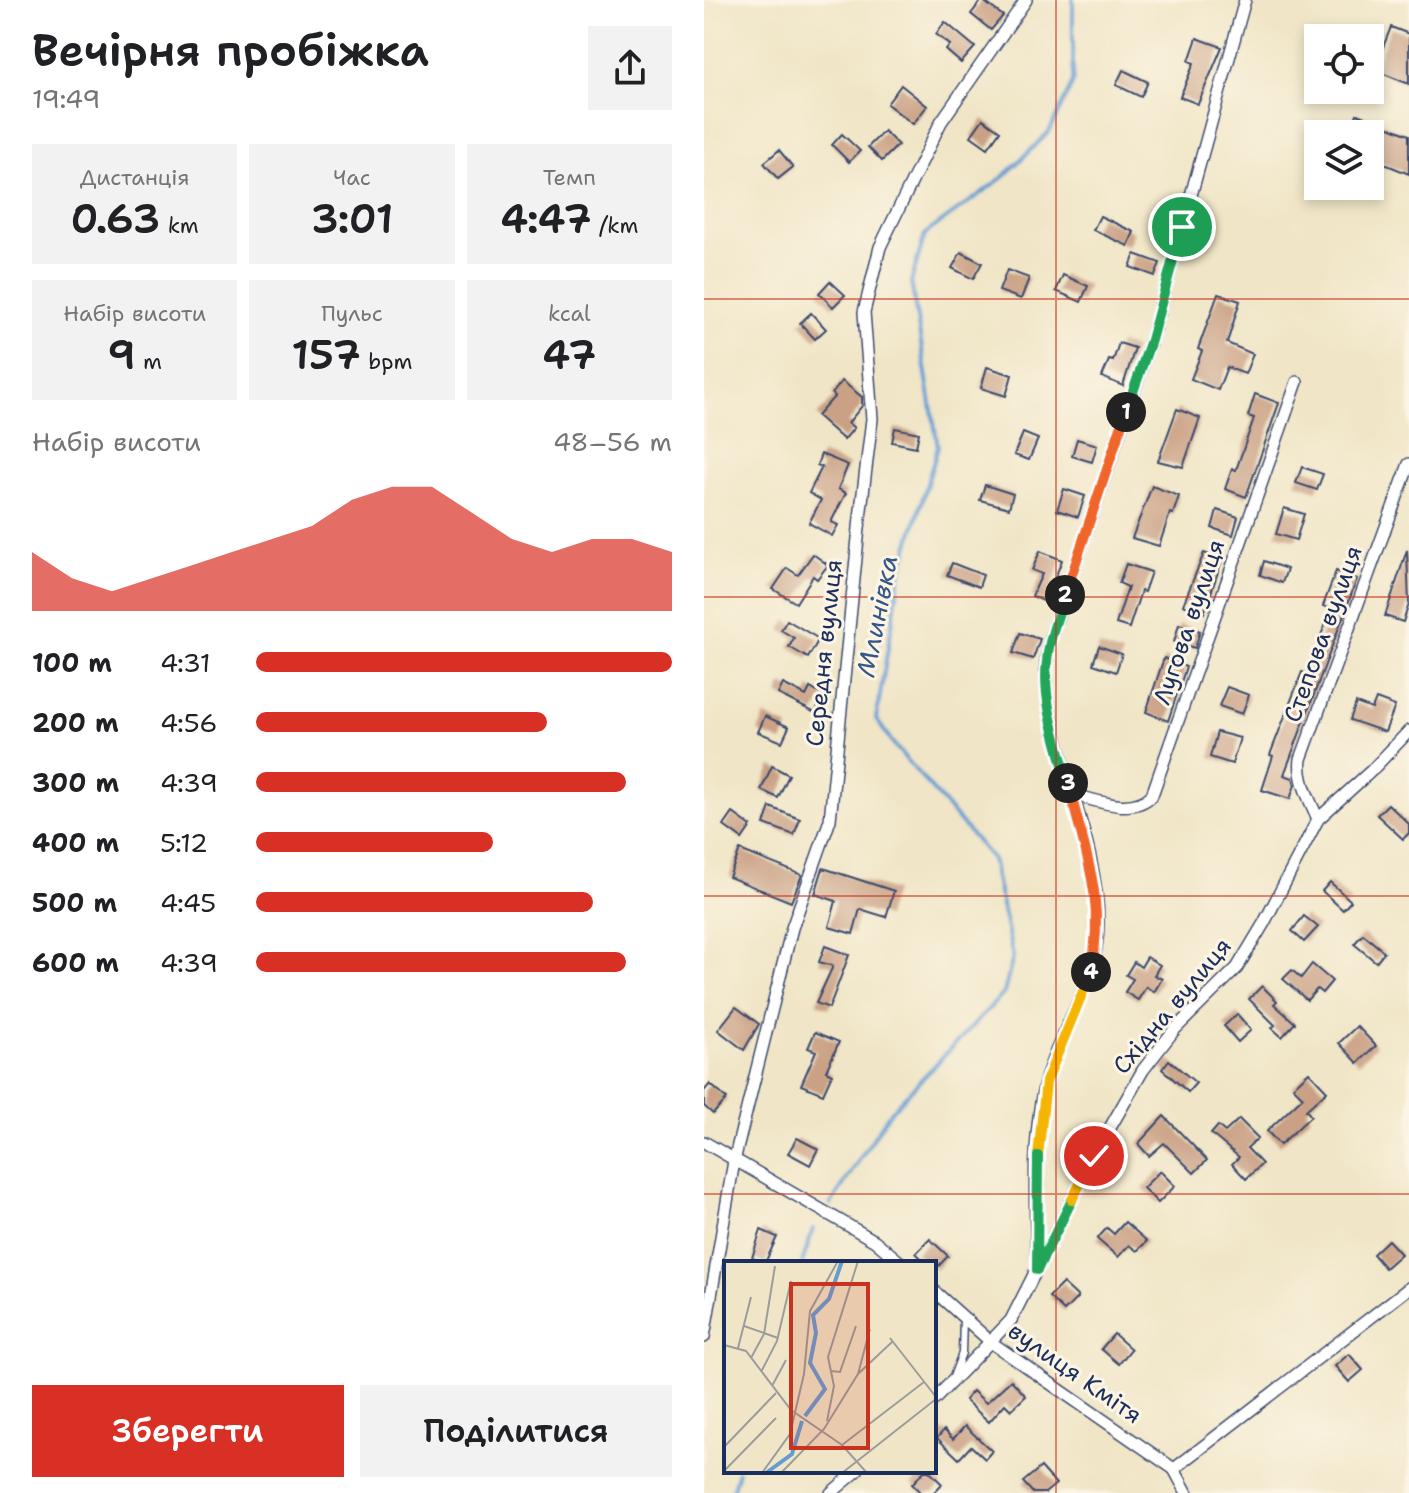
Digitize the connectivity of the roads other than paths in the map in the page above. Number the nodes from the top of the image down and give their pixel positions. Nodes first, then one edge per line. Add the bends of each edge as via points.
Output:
1 (1026, 0) edge
2 (1245, 0) edge
3 (1297, 382) dead end
4 (1409, 464) edge
5 (1409, 731) edge
6 (1071, 794) junction
7 (1318, 819) junction
8 (704, 1142) edge
9 (734, 1161) junction
10 (899, 1261) edge
11 (1037, 1270) junction
12 (1409, 1288) edge
13 (936, 1293) edge
14 (963, 1316) junction
15 (704, 1337) edge
16 (992, 1343) junction
17 (950, 1383) junction
18 (936, 1398) edge
19 (1174, 1469) junction
20 (855, 1473) edge
21 (831, 1493) edge
22 (1187, 1493) edge

1 - 9 street, Середня вулиця via 941,122 880,247 864,312 872,419 830,820 792,928
2 - 6 street via 1151,340 1052,633 1046,661 1049,706
3 - 6 street, Лугова вулиця via 1152,795 1133,807
4 - 7 street, Степова вулиця via 1301,759 1299,769
5 - 7 street, Східна вулиця
6 - 11 street via 1089,857 1098,925 1091,971 1046,1082 1036,1183
7 - 11 street, Східна вулиця via 1237,968 1175,1029 1143,1070
8 - 9 street
9 - 10 street via 875,1241
9 - 15 street, Середня вулиця
11 - 16 street, Східна вулиця via 1011,1320
12 - 19 street
13 - 14 street, вулиця Кмітя
14 - 16 street, вулиця Кмітя
14 - 17 lane via 962,1353
16 - 17 street, Східна вулиця
16 - 19 street, вулиця Кмітя
17 - 18 street, Східна вулиця
19 - 22 street, вулиця Кмітя
20 - 21 street

